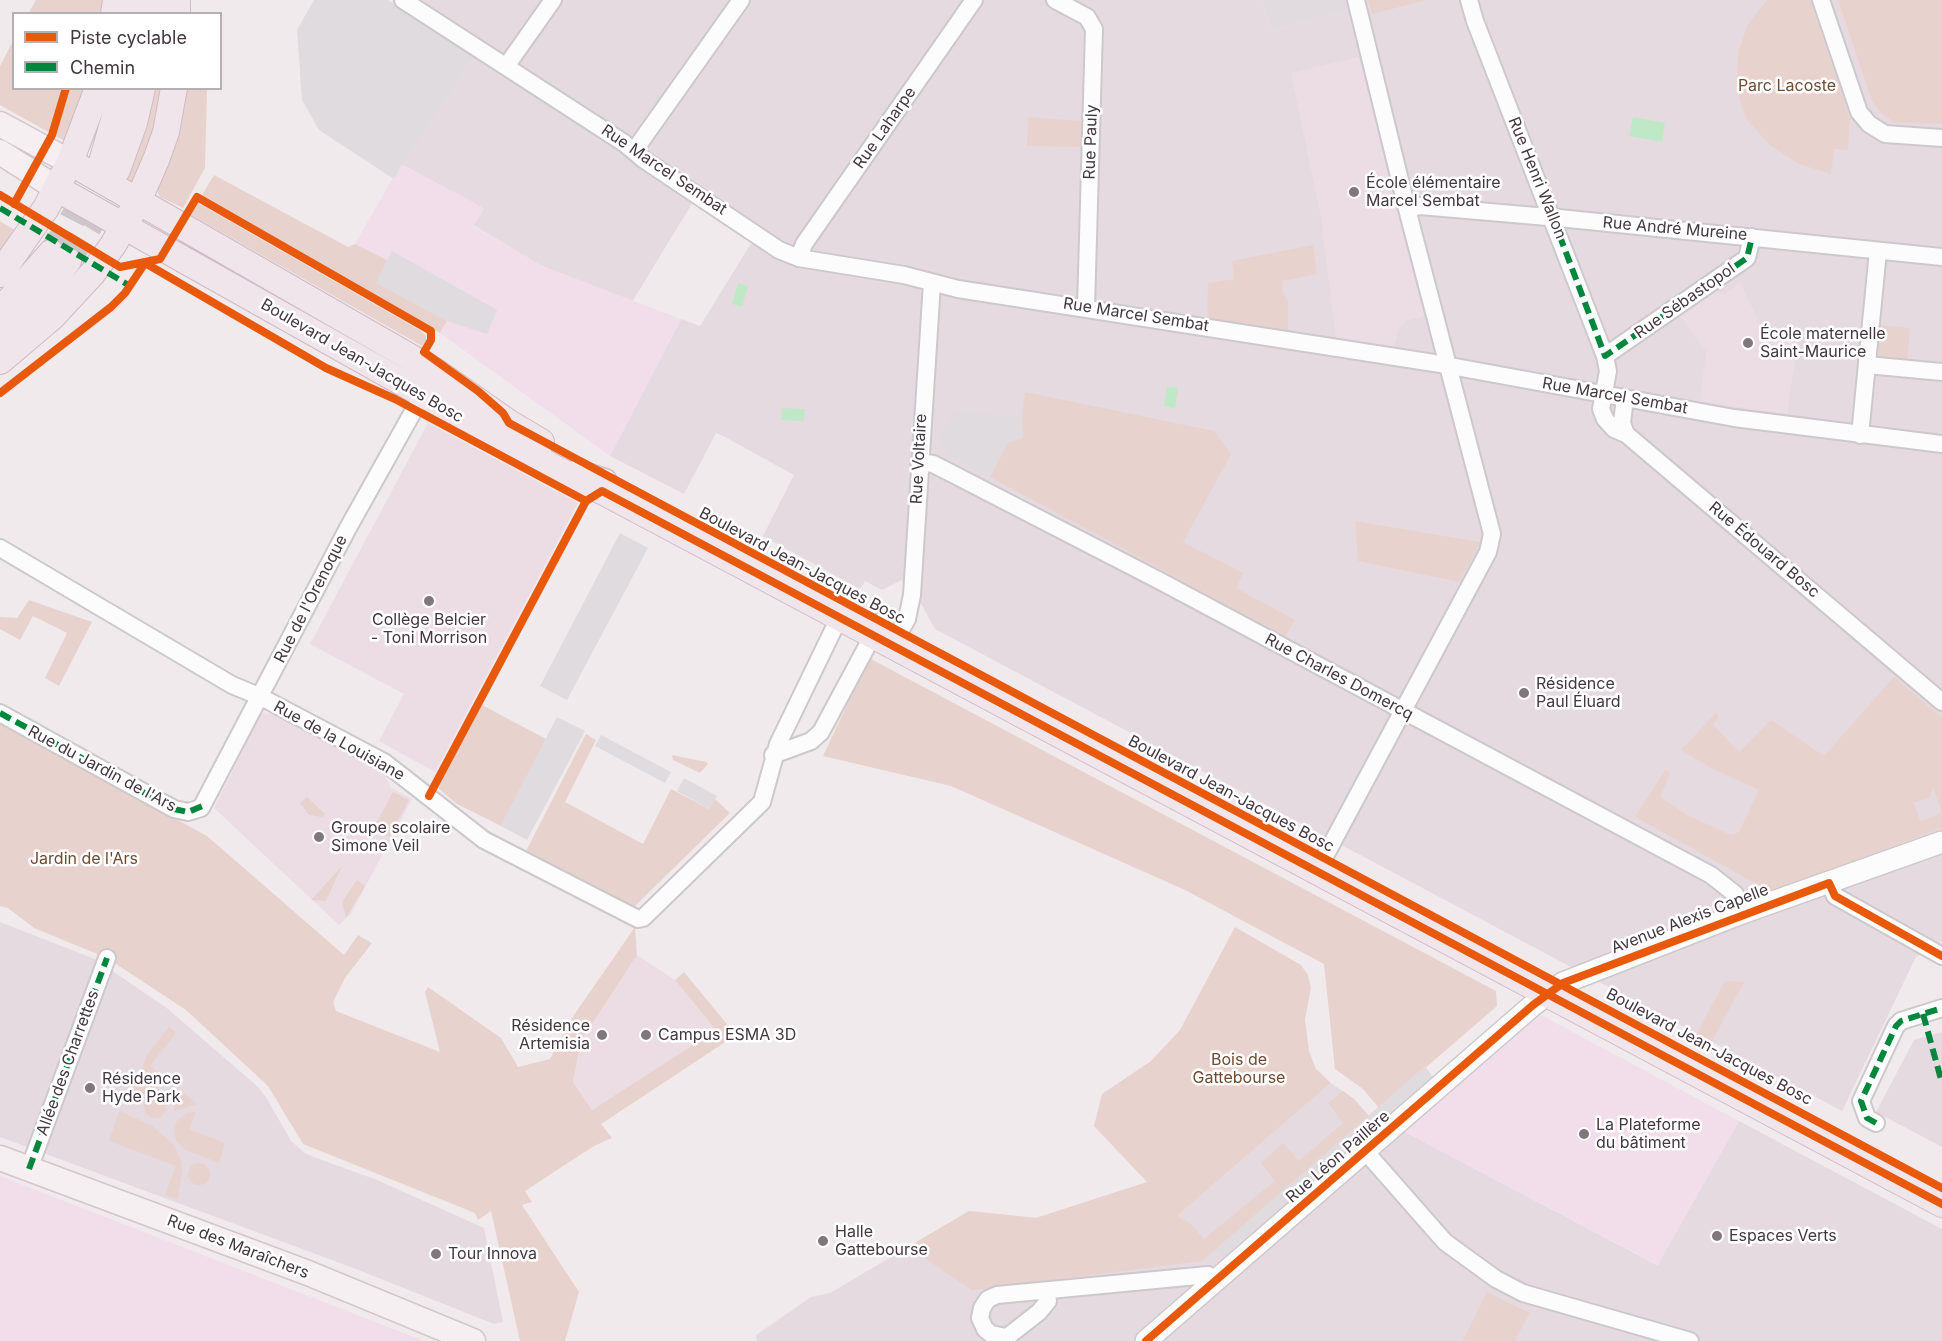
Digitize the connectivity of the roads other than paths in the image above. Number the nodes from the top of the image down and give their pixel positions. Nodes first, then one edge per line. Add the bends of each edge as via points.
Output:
1 (403, 0) edge
2 (553, 0) edge
3 (741, 0) edge
4 (974, 0) edge
5 (1055, 0) edge
6 (1356, 0) edge
7 (1469, 0) edge
8 (1821, 0) edge
9 (507, 65) junction
10 (97, 90) edge
11 (123, 90) edge
12 (142, 90) edge
13 (174, 90) edge
14 (0, 124) edge
15 (1942, 138) edge
16 (634, 151) junction
17 (0, 152) edge
18 (70, 162) junction
19 (56, 188) junction
20 (138, 201) junction
21 (1407, 209) junction
22 (1553, 218) junction
23 (124, 227) junction
24 (1752, 237) junction
25 (1878, 251) junction
26 (1942, 257) edge
27 (799, 258) junction
28 (0, 274) edge
29 (932, 283) junction
30 (1086, 307) junction
31 (0, 310) edge
32 (0, 336) edge
33 (1605, 356) junction
34 (0, 361) edge
35 (1867, 365) junction
36 (1448, 367) junction
37 (435, 372) junction
38 (1942, 372) edge
39 (1604, 393) junction
40 (422, 396) junction
41 (1625, 398) junction
42 (1626, 434) junction
43 (1860, 435) junction
44 (1942, 444) edge
45 (919, 462) junction
46 (607, 478) junction
47 (0, 548) edge
48 (839, 618) junction
49 (886, 634) junction
50 (261, 697) junction
51 (1942, 702) edge
52 (1402, 710) junction
53 (0, 713) edge
54 (773, 755) junction
55 (205, 805) joint
56 (1942, 842) edge
57 (1266, 845) junction
58 (1324, 858) junction
59 (1337, 883) junction
60 (1829, 883) junction
61 (1742, 913) junction
62 (1942, 956) edge
63 (107, 958) dead end
64 (1555, 988) junction
65 (1942, 1008) edge
66 (1876, 1123) dead end
67 (1365, 1151) junction
68 (0, 1158) edge
69 (29, 1169) junction
70 (1942, 1188) edge
71 (1942, 1204) edge
72 (1214, 1283) junction
73 (1047, 1291) dead end
74 (473, 1341) edge
75 (1146, 1341) edge
76 (1690, 1341) edge

1 - 9 street, Rue Marcel Sembat
2 - 9 street
3 - 16 street
4 - 27 street, Rue Laharpe via 804,244
5 - 30 street, Rue Pauly via 1087,17 1094,29
6 - 21 street
7 - 22 street, Rue Henri Wallon
8 - 15 street via 1859,112 1869,124 1885,134
9 - 16 street, Rue Marcel Sembat
10 - 18 main road
11 - 12 main road via 110,166 134,123
13 - 20 main road via 166,132
14 - 18 main road
16 - 27 street, Rue Marcel Sembat via 779,250
17 - 19 main road
18 - 19 main road
18 - 20 main road, Boulevard Jean-Jacques Bosc
19 - 23 main road, Boulevard Jean-Jacques Bosc
19 - 28 main road via 28,237
20 - 23 main road
20 - 37 main road, Boulevard Jean-Jacques Bosc
21 - 22 street, Rue André Mureine
21 - 36 street
22 - 24 street, Rue André Mureine
22 - 33 street, Rue Henri Wallon
23 - 34 main road via 86,281 41,328
23 - 40 main road, Boulevard Jean-Jacques Bosc
24 - 25 street, Rue André Mureine
24 - 33 street, Rue Sébastopol via 1747,258
25 - 26 street, Rue André Mureine
25 - 35 street
27 - 29 street, Rue Marcel Sembat
29 - 30 street, Rue Marcel Sembat
29 - 45 street, Rue Voltaire
30 - 36 street, Rue Marcel Sembat
31 - 32 main road via 60,257 35,301
33 - 39 street, Rue Henri Wallon via 1608,371
35 - 38 street
35 - 43 street
36 - 39 street, Rue Marcel Sembat
36 - 52 street via 1492,534 1488,552
37 - 40 street, Rue de l'Orenoque
37 - 46 main road, Boulevard Jean-Jacques Bosc via 509,423
39 - 41 street, Rue Marcel Sembat
39 - 42 street, Rue Édouard Bosc via 1601,409 1605,419
40 - 46 street via 452,403 561,463
40 - 48 main road, Boulevard Jean-Jacques Bosc
40 - 50 street, Rue de l'Orenoque
41 - 42 street via 1622,423
41 - 43 street, Rue Marcel Sembat
42 - 51 street, Rue Édouard Bosc
43 - 44 street, Rue Marcel Sembat
45 - 49 street, Rue Voltaire via 912,595 907,619
45 - 52 street, Rue Charles Domercq via 947,471
46 - 49 main road, Boulevard Jean-Jacques Bosc
47 - 50 street, Rue de la Louisiane via 232,685
48 - 49 main road, Boulevard Jean-Jacques Bosc
48 - 54 street, Rue de la Louisiane
49 - 54 street via 821,732 811,741
49 - 57 main road, Boulevard Jean-Jacques Bosc
49 - 58 main road, Boulevard Jean-Jacques Bosc
50 - 54 street, Rue de la Louisiane via 401,773 484,840 638,920 762,802
50 - 55 street, Rue de l'Orenoque
52 - 58 street
52 - 61 street, Rue Charles Domercq via 1711,875 1735,894
53 - 55 street, Rue du Jardin de l'Ars via 174,809 188,812
56 - 60 street, Avenue Alexis Capelle
57 - 58 street via 1310,860
57 - 59 main road, Boulevard Jean-Jacques Bosc
58 - 59 street
58 - 64 main road, Boulevard Jean-Jacques Bosc
59 - 64 main road, Boulevard Jean-Jacques Bosc
60 - 61 street, Avenue Alexis Capelle
60 - 62 street via 1834,896
61 - 64 street, Avenue Alexis Capelle
63 - 69 street, Allée des Charrettes
64 - 67 street, Rue Léon Paillère
64 - 70 main road, Boulevard Jean-Jacques Bosc
64 - 71 main road, Boulevard Jean-Jacques Bosc
65 - 66 street via 1896,1026 1861,1101 1867,1118
67 - 72 street, Rue Léon Paillère
67 - 76 street via 1445,1242 1496,1279 1523,1293
68 - 69 main road, Rue des Maraîchers
69 - 74 main road, Rue des Maraîchers via 297,1269
72 - 73 street via 1208,1275
72 - 75 street, Rue Léon Paillère

